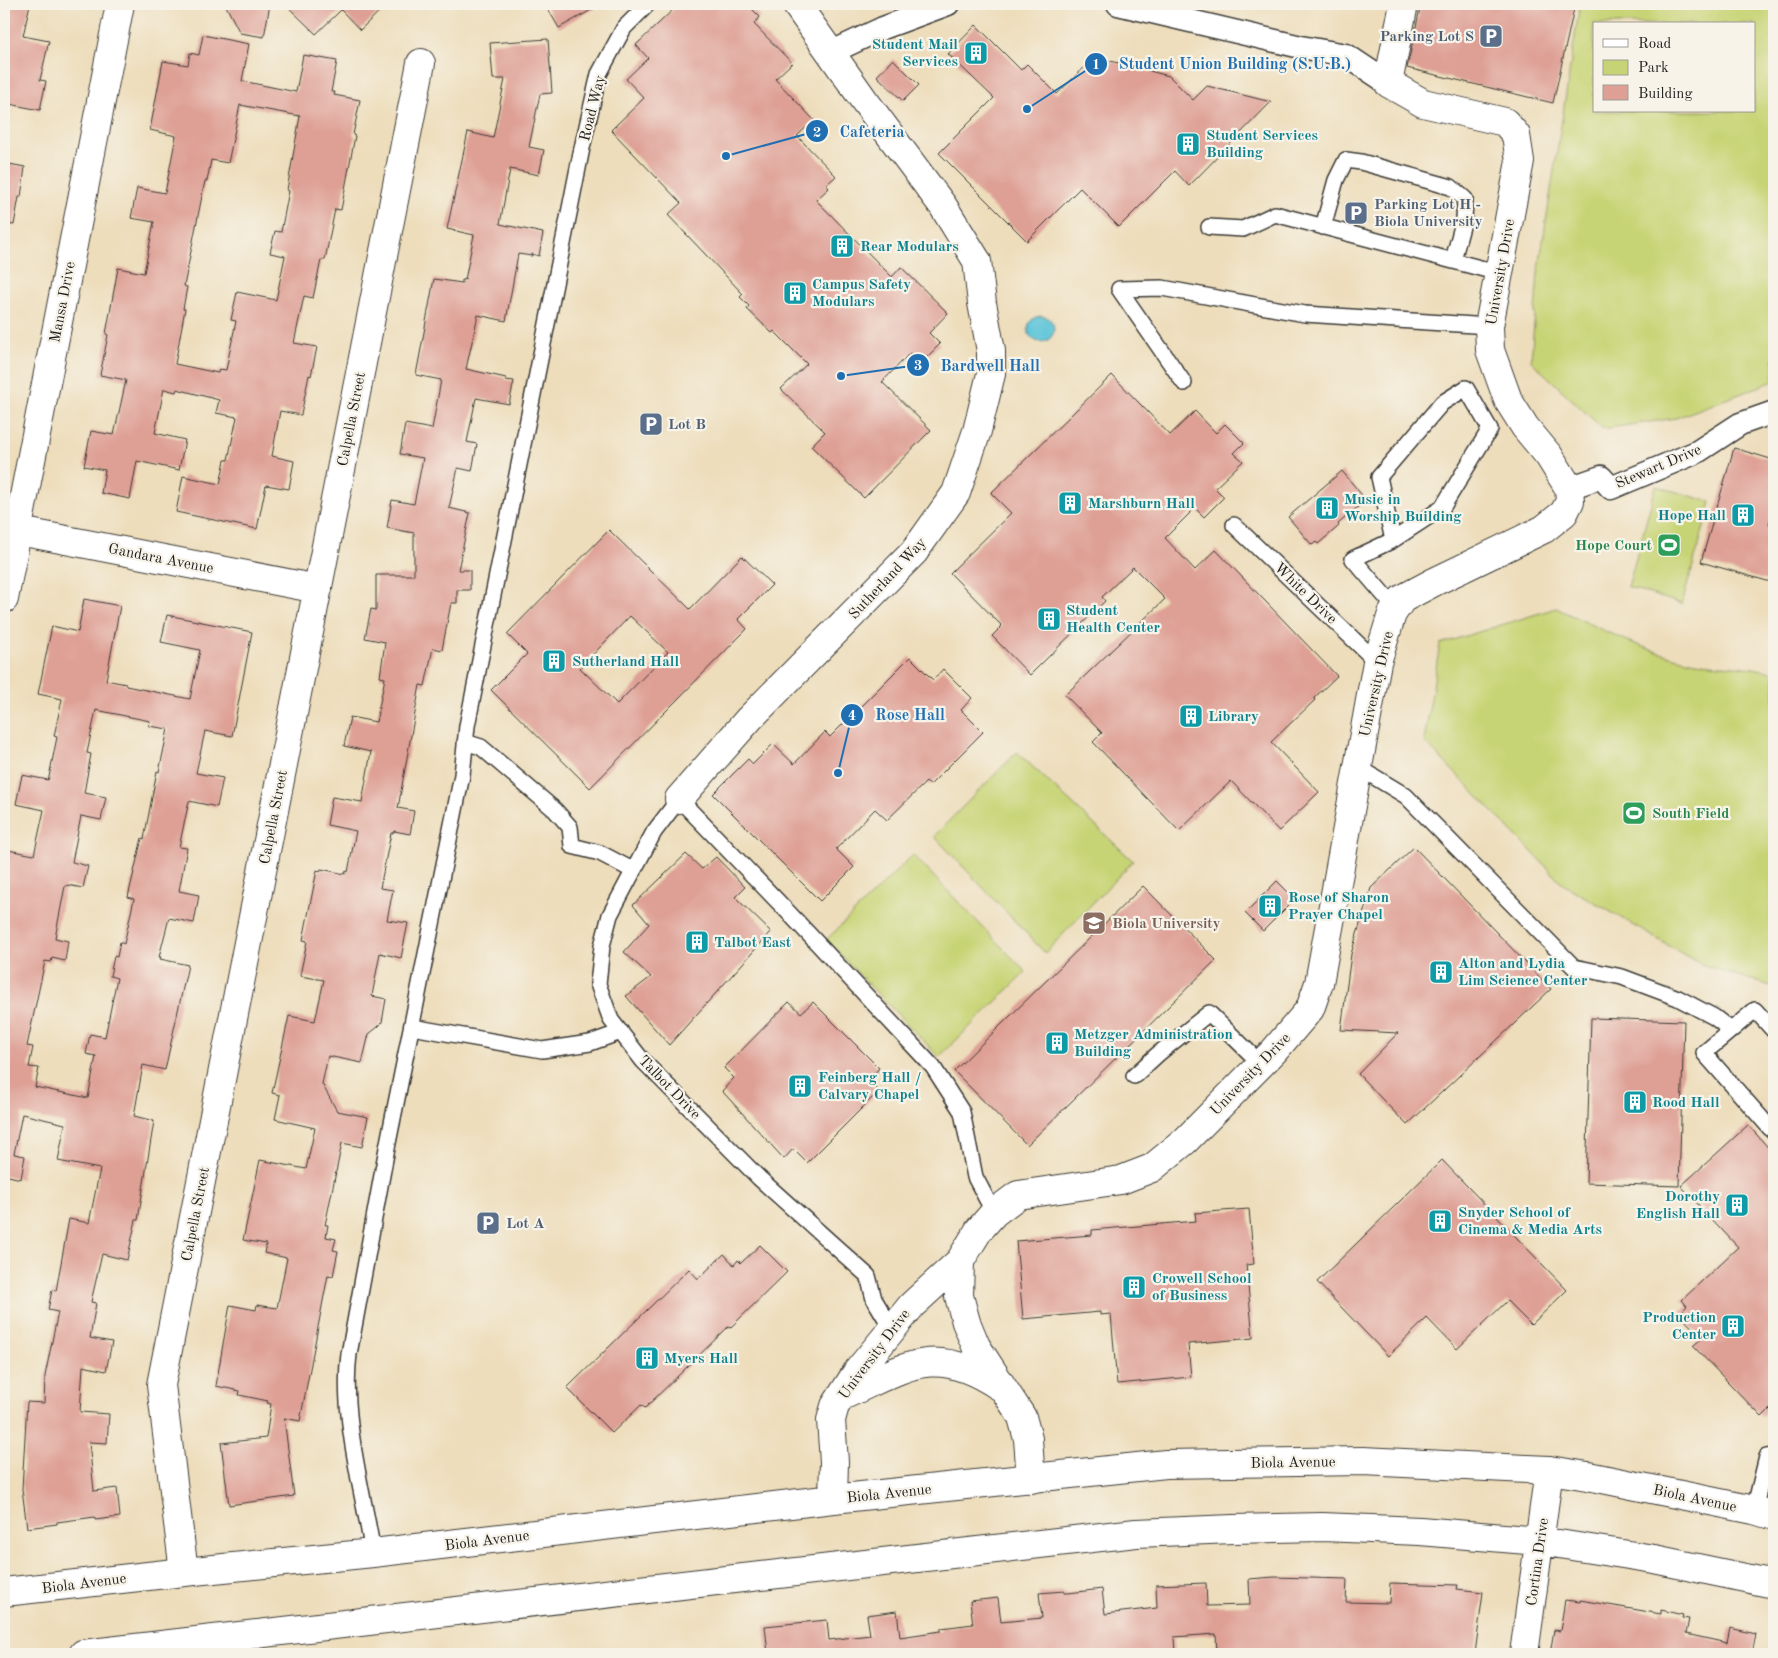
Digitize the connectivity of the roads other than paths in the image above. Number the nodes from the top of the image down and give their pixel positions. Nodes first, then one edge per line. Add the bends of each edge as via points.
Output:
1 (120, 4) edge
2 (648, 4) edge
3 (796, 4) edge
4 (948, 4) edge
5 (1118, 4) edge
6 (1404, 4) edge
7 (830, 53) junction
8 (421, 63) dead end
9 (1388, 83) junction
10 (1209, 227) dead end
11 (1324, 227) junction
12 (1453, 260) junction
13 (1499, 273) junction
14 (1489, 326) junction
15 (1184, 383) dead end
16 (1774, 412) edge
17 (1569, 488) junction
18 (1234, 525) dead end
19 (10, 530) edge
20 (1393, 540) junction
21 (318, 588) junction
22 (4, 599) edge
23 (1396, 608) junction
24 (1377, 662) junction
25 (465, 742) junction
26 (1358, 766) junction
27 (679, 799) junction
28 (634, 870) junction
29 (412, 1027) junction
30 (1731, 1030) junction
31 (1774, 1031) edge
32 (621, 1032) junction
33 (1261, 1064) junction
34 (1134, 1076) dead end
35 (1774, 1131) edge
36 (994, 1213) junction
37 (960, 1261) junction
38 (892, 1329) junction
39 (1002, 1388) junction
40 (840, 1397) junction
41 (1774, 1456) edge
42 (1549, 1470) junction
43 (1031, 1479) junction
44 (833, 1499) junction
45 (1764, 1513) edge
46 (1540, 1541) junction
47 (373, 1553) junction
48 (184, 1572) junction
49 (1774, 1584) edge
50 (4, 1592) edge
51 (83, 1654) edge
52 (1524, 1654) edge

1 - 19 street, Mansa Drive
2 - 25 lane, Road Way via 624,28 599,74
3 - 7 street, Sutherland Way
4 - 7 street via 883,28
5 - 9 street via 1346,55
6 - 9 street
7 - 27 street, Sutherland Way via 943,206 977,262 991,351 991,374 977,431 956,493 914,552 749,719
8 - 21 street, Calpella Street
9 - 13 street, University Drive via 1423,103 1505,122 1516,135 1520,161
10 - 11 lane via 1243,229 1275,214
11 - 12 lane
11 - 12 lane via 1336,180 1346,160 1361,162 1451,187 1465,199 1464,219
12 - 13 lane
13 - 14 street, University Drive
14 - 15 lane via 1305,314 1162,288 1119,289
14 - 17 street, University Drive via 1490,350 1508,400
16 - 17 street, Stewart Drive via 1740,424 1697,452 1611,488 1601,477
17 - 23 street, University Drive via 1570,501 1564,513 1544,529 1402,599
18 - 24 lane, White Drive
19 - 21 street, Gandara Avenue
19 - 22 street, Mansa Drive
20 - 20 lane via 1442,508 1490,429 1466,388 1442,403 1379,477
20 - 23 lane via 1353,559
21 - 48 street, Calpella Street via 161,1385
23 - 24 street, University Drive
24 - 26 street, University Drive
25 - 28 lane via 481,747 555,810 570,827 572,846 600,853
25 - 29 lane, Road Way via 462,775
26 - 30 lane via 1406,796 1574,967 1622,978 1678,998
26 - 33 street, University Drive via 1318,983 1310,1009
27 - 28 lane, Talbot Drive via 654,832
27 - 36 lane via 933,1067 962,1112 975,1177
28 - 32 lane, Talbot Drive via 610,916 602,946 598,984 611,1020
29 - 32 lane via 542,1050 590,1043
29 - 47 lane, Road Way via 346,1376
30 - 31 lane via 1755,1010
30 - 35 lane via 1704,1052
32 - 38 lane, Talbot Drive via 643,1061 759,1178 868,1276 874,1299
33 - 34 lane via 1210,1013
33 - 36 street, University Drive via 1184,1141 1152,1168 1121,1180 1018,1195
36 - 37 street, University Drive
37 - 38 street, University Drive via 912,1305
37 - 39 street, University Drive via 959,1296 966,1322 976,1346
38 - 40 street, University Drive
39 - 40 street via 982,1374 966,1368 926,1362 904,1367
39 - 43 street, University Drive via 1022,1417 1028,1439
40 - 44 street, University Drive via 831,1420
41 - 45 lane via 1767,1457
42 - 43 street, Biola Avenue via 1296,1461 1166,1464
42 - 45 street, Biola Avenue
42 - 46 street, Cortina Drive
43 - 44 street, Biola Avenue
44 - 47 street, Biola Avenue
46 - 49 street via 1654,1559
46 - 51 street via 1322,1527 1136,1534
46 - 52 street, Cortina Drive
47 - 48 street, Biola Avenue
48 - 50 street, Biola Avenue

